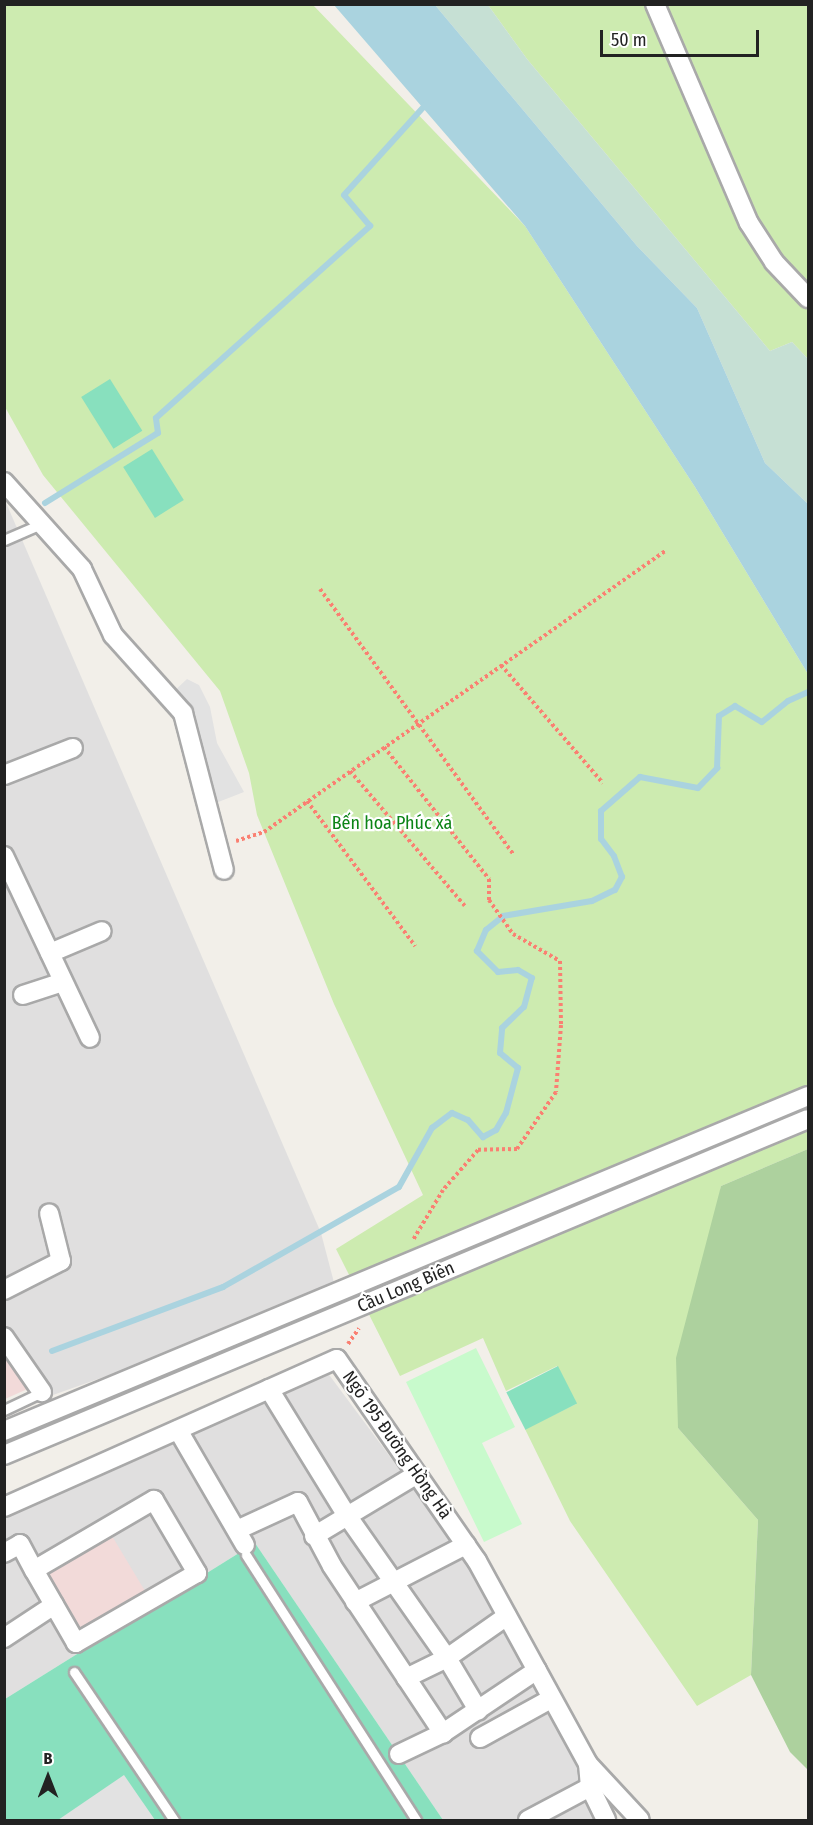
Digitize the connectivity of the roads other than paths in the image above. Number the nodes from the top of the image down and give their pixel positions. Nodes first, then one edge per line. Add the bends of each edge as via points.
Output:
1 (655, 4) edge
2 (808, 298) edge
3 (5, 485) edge
4 (42, 524) junction
5 (4, 540) edge
6 (73, 748) dead end
7 (4, 775) edge
8 (4, 856) edge
9 (224, 870) dead end
10 (10, 879) edge
11 (102, 931) dead end
12 (50, 953) junction
13 (63, 982) junction
14 (23, 995) dead end
15 (90, 1038) dead end
16 (808, 1096) edge
17 (808, 1119) edge
18 (49, 1213) dead end
19 (4, 1290) edge
20 (4, 1337) edge
21 (269, 1389) junction
22 (42, 1392) joint
23 (4, 1410) edge
24 (178, 1430) junction
25 (4, 1431) edge
26 (4, 1455) edge
27 (417, 1474) junction
28 (4, 1507) edge
29 (346, 1514) junction
30 (314, 1536) junction
31 (243, 1543) junction
32 (466, 1545) junction
33 (4, 1553) edge
34 (34, 1570) junction
35 (393, 1583) junction
36 (355, 1602) junction
37 (54, 1605) junction
38 (507, 1616) junction
39 (6, 1634) edge
40 (447, 1658) junction
41 (537, 1670) junction
42 (74, 1672) dead end
43 (406, 1678) junction
44 (551, 1699) junction
45 (478, 1710) junction
46 (443, 1733) junction
47 (480, 1738) dead end
48 (399, 1754) dead end
49 (588, 1764) junction
50 (590, 1787) junction
51 (174, 1821) edge
52 (416, 1821) edge
53 (528, 1821) edge
54 (606, 1821) edge
55 (640, 1821) edge

1 - 2 street via 749,223 774,262
3 - 4 street
4 - 5 lane
4 - 9 street via 82,568 113,635 183,713
6 - 7 street
8 - 10 street
10 - 12 street
11 - 12 street
12 - 13 street
13 - 14 street
13 - 15 street
16 - 25 street, Cầu Long Biên, bridge
17 - 26 street, Cầu Long Biên, bridge
18 - 19 street via 61,1261
20 - 22 street
21 - 24 street, Ngõ 195 Đường Hồng Hà
21 - 27 street, Ngõ 195 Đường Hồng Hà via 337,1359
21 - 29 street
22 - 23 lane
24 - 28 street, Ngõ 195 Đường Hồng Hà
24 - 31 street
27 - 29 street
27 - 32 street, Ngõ 195 Đường Hồng Hà
29 - 30 street
29 - 35 street
30 - 31 street via 298,1502
30 - 36 street
31 - 52 lane
32 - 35 street
32 - 38 street, Ngõ 195 Đường Hồng Hà
33 - 34 street via 20,1544
34 - 37 street
34 - 37 street via 154,1500 197,1573 76,1643
35 - 36 street
35 - 40 street
36 - 43 street
37 - 39 street
38 - 40 street
38 - 41 street, Ngõ 195 Đường Hồng Hà
40 - 43 street
40 - 45 street
41 - 44 street, Ngõ 195 Đường Hồng Hà
41 - 45 street
42 - 51 lane
43 - 46 street
44 - 47 street
44 - 49 street, Ngõ 195 Đường Hồng Hà
45 - 46 street
46 - 48 street
49 - 50 street, Ngõ 195 Đường Hồng Hà
49 - 55 street
50 - 53 street
50 - 54 street, Ngõ 195 Đường Hồng Hà

